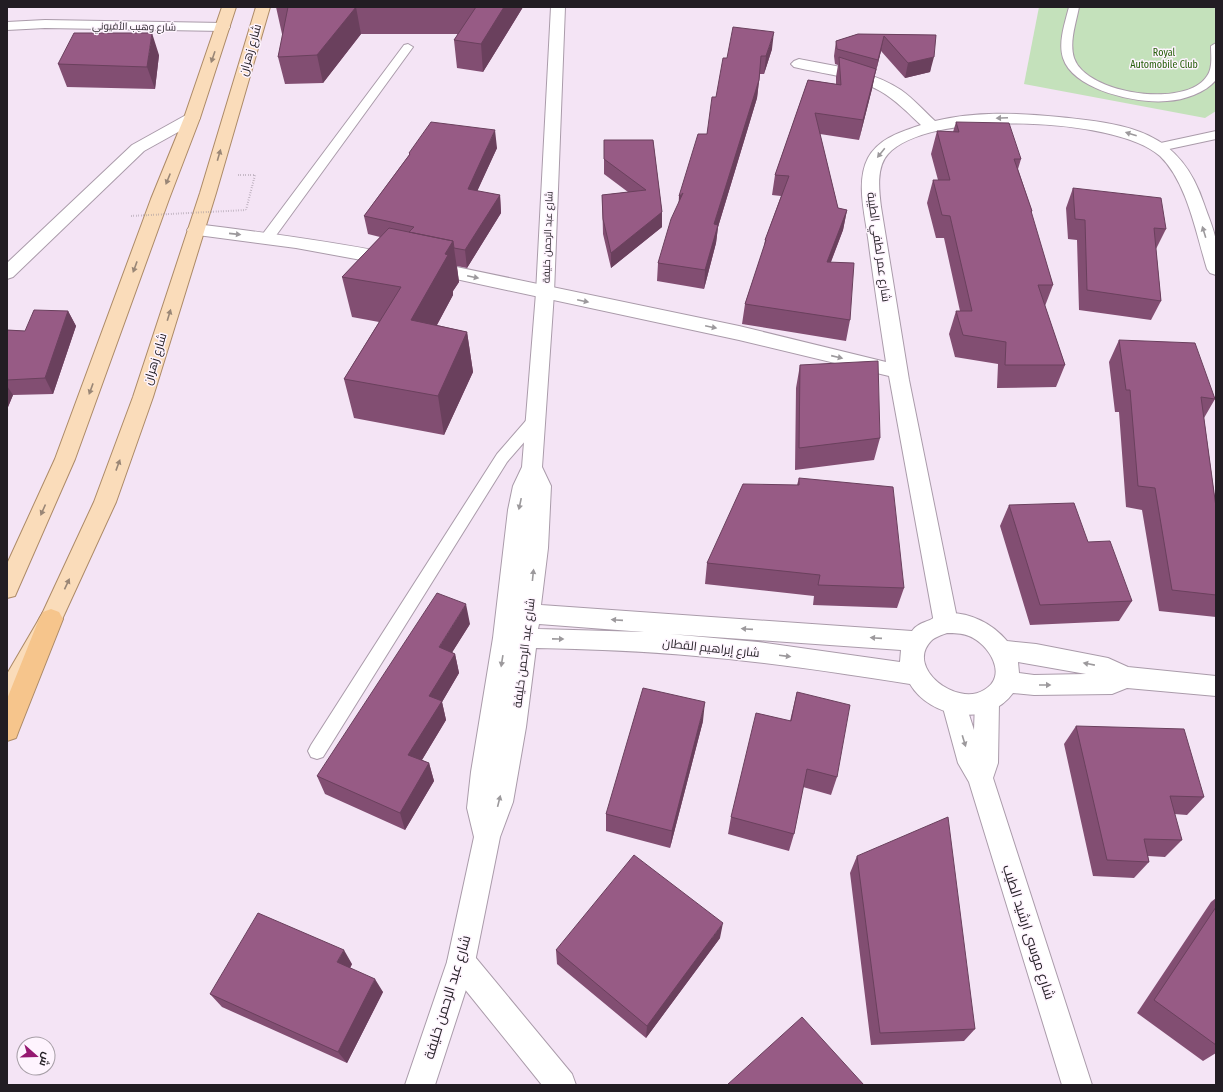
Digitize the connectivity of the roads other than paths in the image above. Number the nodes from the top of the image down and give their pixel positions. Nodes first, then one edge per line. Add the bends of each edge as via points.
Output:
1 (229, 7) edge
2 (263, 7) edge
3 (558, 7) edge
4 (1074, 7) edge
5 (7, 20) edge
6 (45, 24) junction
7 (7, 26) edge
8 (223, 27) junction
9 (1216, 46) edge
10 (408, 47) dead end
11 (799, 64) dead end
12 (1215, 74) edge
13 (192, 118) junction
14 (931, 126) junction
15 (1216, 134) edge
16 (1160, 146) junction
17 (196, 230) junction
18 (267, 238) junction
19 (1216, 269) edge
20 (7, 273) edge
21 (545, 293) junction
22 (896, 371) junction
23 (535, 420) junction
24 (7, 589) edge
25 (519, 613) junction
26 (51, 619) junction
27 (946, 623) junction
28 (516, 638) junction
29 (915, 641) junction
30 (1002, 650) junction
31 (915, 674) junction
32 (1125, 677) junction
33 (1006, 682) junction
34 (1216, 686) edge
35 (7, 696) edge
36 (987, 702) junction
37 (954, 704) junction
38 (7, 730) edge
39 (316, 751) dead end
40 (980, 778) junction
41 (461, 962) junction
42 (420, 1085) edge
43 (561, 1085) edge
44 (1077, 1085) edge

1 - 8 main road
17 -> 2 main road, شارع زهران
3 - 21 street, شارع عبد الرحمن خليفة
4 - 12 lane via 1068,42 1069,59 1076,70 1089,80 1113,91 1166,98 1198,89
5 - 6 street, شارع وهيب الأفيوني
6 - 7 street, شارع وهيب الأفيوني
6 - 8 street, شارع وهيب الأفيوني
8 -> 13 main road
9 - 12 lane
10 - 18 lane
11 - 14 street via 862,78 885,87
13 - 20 street via 138,148
13 -> 24 main road via 65,459
16 -> 14 street, شارع عمر لطفي الطيبة via 1133,134 1108,128 1015,117 972,119
14 -> 22 street, شارع عمر لطفي الطيبة via 889,144 879,153 873,165 871,195
15 - 16 lane via 1193,141
19 -> 16 street, شارع عمر لطفي الطيبة via 1184,171
17 -> 18 street
26 -> 17 main road, شارع زهران via 108,494 143,396
18 -> 21 street via 346,250
21 -> 22 street via 739,333
21 - 23 street, شارع عبد الرحمن خليفة
22 - 27 street, شارع عمر لطفي الطيبة
23 - 25 street, شارع عبد الرحمن خليفة via 532,467 540,486 537,548
23 - 39 lane via 502,458
25 - 28 street, شارع عبد الرحمن خليفة
29 -> 25 street, شارع إبراهيم القطان
26 - 35 main road, شارع زهران
26 - 38 highway
27 - 29 street via 923,632
27 - 30 street via 972,626 994,640
28 -> 31 street, شارع إبراهيم القطان via 666,643
28 - 41 street, شارع عبد الرحمن خليفة via 514,727 500,802 487,837
29 - 31 street via 911,657
32 -> 30 street via 1108,668
30 - 33 street via 1007,666
31 - 37 street via 924,687
33 -> 32 street via 1112,684
32 - 34 street
33 - 36 street via 999,694
36 - 37 street via 971,705
36 - 40 street via 985,763
37 -> 40 street, شارع موسى ارشيد الطيب via 971,763
40 - 44 street, شارع موسى ارشيد الطيب
41 - 42 street, شارع عبد الرحمن خليفة
41 - 43 street

